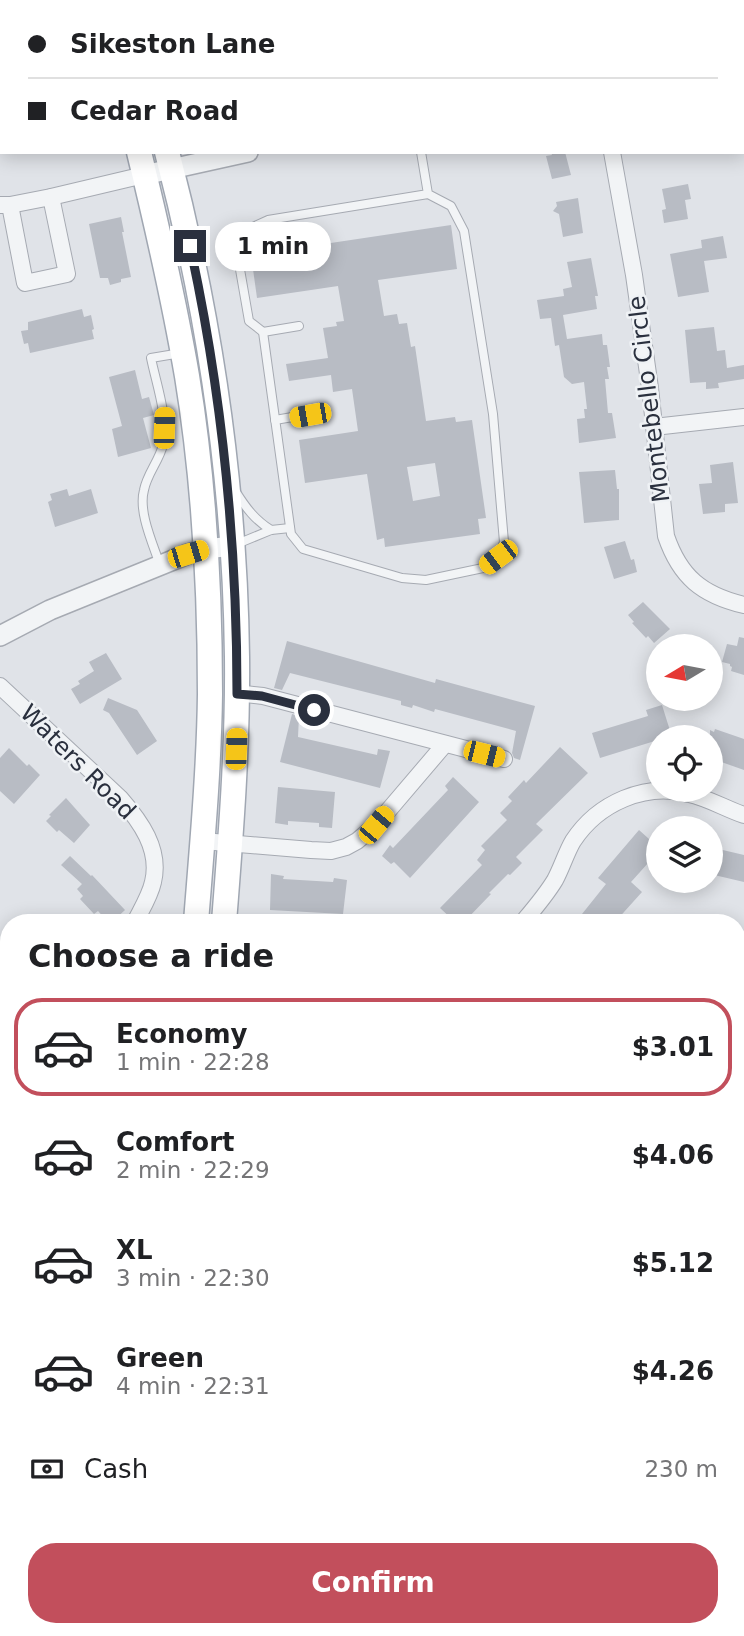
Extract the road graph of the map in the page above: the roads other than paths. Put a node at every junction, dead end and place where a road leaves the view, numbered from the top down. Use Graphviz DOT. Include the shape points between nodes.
graph roads {
  1 [pos="230,154"];
  2 [pos="421,154"];
  3 [pos="612,154"];
  4 [pos="169,161"];
  5 [pos="141,164"];
  6 [pos="428,194"];
  7 [pos="51,197"];
  8 [pos="5,205"];
  9 [pos="299,326"];
  10 [pos="263,332"];
  11 [pos="182,352"];
  12 [pos="310,415"];
  13 [pos="744,417"];
  14 [pos="275,421"];
  15 [pos="654,427"];
  16 [pos="227,477"];
  17 [pos="290,528"];
  18 [pos="271,530"];
  19 [pos="233,546"];
  20 [pos="205,549"];
  21 [pos="160,565"];
  22 [pos="744,605"];
  23 [pos="0,636"];
  24 [pos="0,686"];
  25 [pos="237,694"];
  26 [pos="445,744"];
  27 [pos="504,759"];
  28 [pos="744,816"];
  29 [pos="202,841"];
  30 [pos="230,843"];
  31 [pos="139,914"];
  32 [pos="197,914"];
  33 [pos="226,914"];
  34 [pos="529,914"];
  1 -- 4 [label="street"];
  2 -- 6 [label="lane"];
  3 -- 15 [label="street, Montebello Circle"];
  4 -- 5 [label="street"];
  4 -- 16 [label="main road" via="210,349"];
  5 -- 7 [label="street"];
  5 -- 11 [label="main road"];
  6 -- 10 [label="lane" via="268,220 253,227 240,244 238,258 249,321"];
  6 -- 17 [label="lane" via="451,206 464,231 492,414 504,541 498,557 483,568 426,580 402,579 303,549"];
  7 -- 8 [label="street"];
  7 -- 8 [label="street" via="66,274 25,283"];
  9 -- 10 [label="lane"];
  10 -- 14 [label="lane"];
  11 -- 20 [label="main road"];
  11 -- 21 [label="lane" via="151,358 164,412 163,444 144,488 142,505"];
  12 -- 14 [label="lane"];
  13 -- 15 [label="street"];
  14 -- 17 [label="lane"];
  15 -- 22 [label="street, Montebello Circle" via="671,553 695,584"];
  16 -- 18 [label="lane" via="247,509"];
  16 -- 19 [label="main road"];
  17 -- 18 [label="lane"];
  18 -- 19 [label="lane"];
  19 -- 20 [label="street"];
  19 -- 25 [label="main road"];
  20 -- 21 [label="street"];
  20 -- 29 [label="main road" via="210,696"];
  21 -- 23 [label="street"];
  24 -- 31 [label="street, Waters Road" via="120,798 146,832 152,847 154,881"];
  25 -- 26 [label="street" via="262,696"];
  25 -- 30 [label="main road"];
  26 -- 27 [label="street"];
  26 -- 30 [label="street" via="376,825 346,847 331,851"];
  28 -- 34 [label="street" via="675,791 643,792 617,802 595,816 578,835"];
  29 -- 30 [label="street"];
  29 -- 32 [label="main road"];
  30 -- 33 [label="main road"];
}
